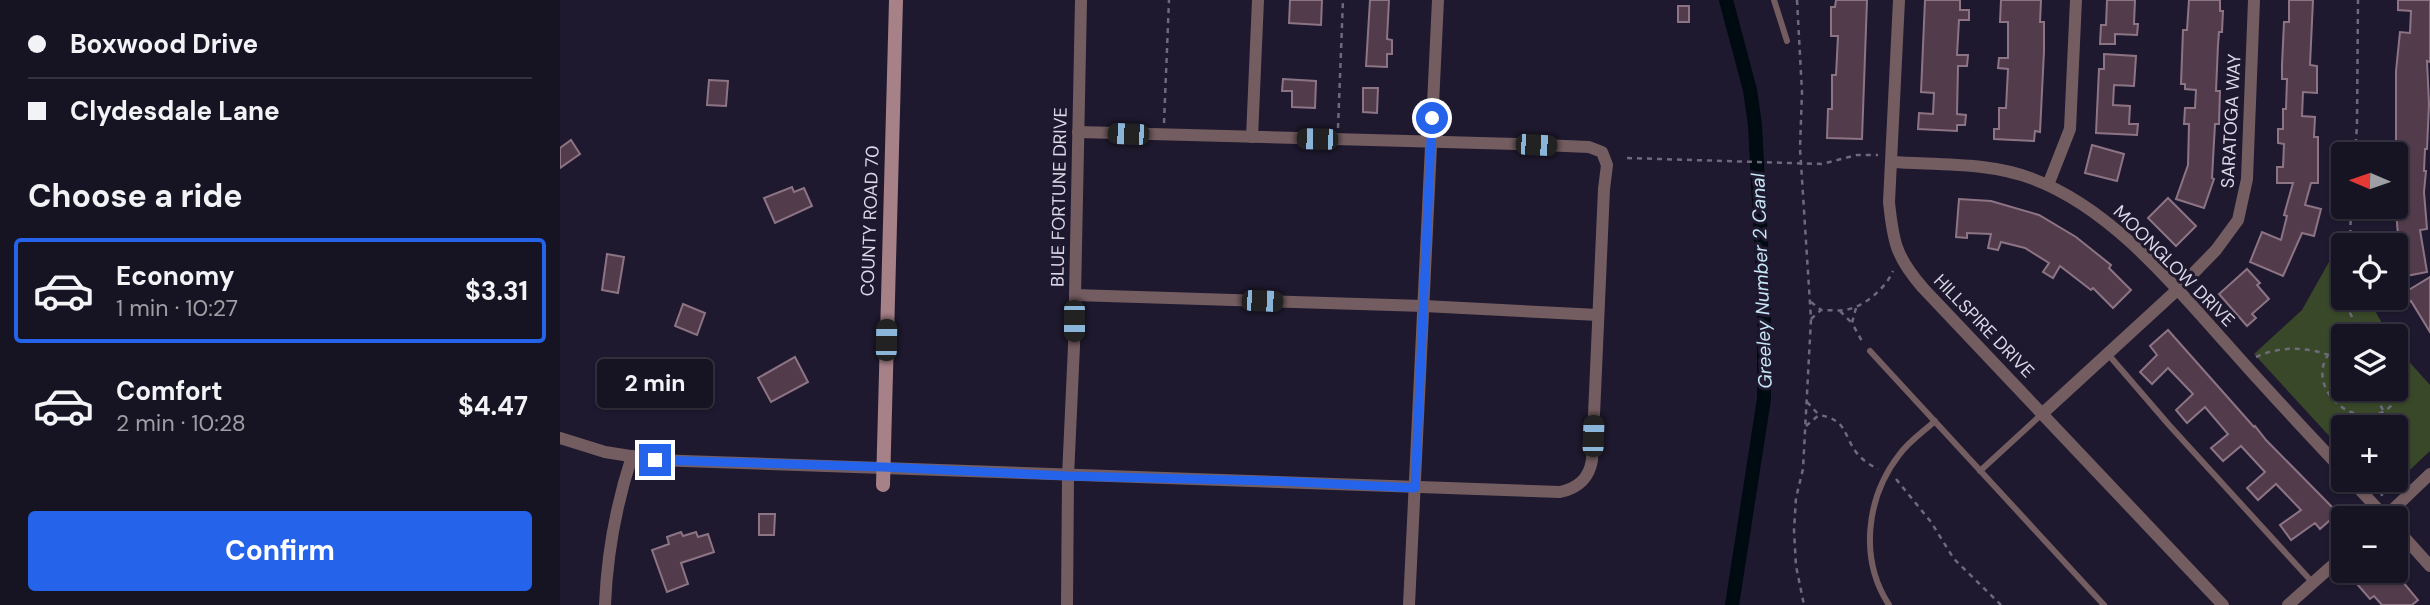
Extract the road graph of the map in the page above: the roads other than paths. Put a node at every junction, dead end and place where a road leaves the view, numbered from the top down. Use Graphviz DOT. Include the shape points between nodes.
graph roads {
  1 [pos="896,0"];
  2 [pos="1081,0"];
  3 [pos="1258,0"];
  4 [pos="1438,0"];
  5 [pos="1774,0"];
  6 [pos="1899,0"];
  7 [pos="2076,0"];
  8 [pos="2254,0"];
  9 [pos="1787,41"];
  10 [pos="1078,132"];
  11 [pos="1252,137"];
  12 [pos="1431,142"];
  13 [pos="1892,162"];
  14 [pos="2048,185"];
  15 [pos="2177,290"];
  16 [pos="1074,295"];
  17 [pos="1424,306"];
  18 [pos="1598,315"];
  19 [pos="1870,351"];
  20 [pos="2107,354"];
  21 [pos="2043,413"];
  22 [pos="1935,421"];
  23 [pos="560,438"];
  24 [pos="632,456"];
  25 [pos="2331,458"];
  26 [pos="883,467"];
  27 [pos="1980,471"];
  28 [pos="2430,474"];
  29 [pos="1068,476"];
  30 [pos="883,485"];
  31 [pos="1415,488"];
  32 [pos="2362,492"];
  33 [pos="2374,506"];
  34 [pos="2397,506"];
  35 [pos="2408,541"];
  36 [pos="2430,566"];
  37 [pos="2331,567"];
  38 [pos="2313,583"];
  39 [pos="605,605"];
  40 [pos="1067,605"];
  41 [pos="1409,605"];
  42 [pos="1889,605"];
  43 [pos="2104,605"];
  44 [pos="2223,605"];
  45 [pos="2288,605"];
  1 -- 26 [label="street, COUNTY ROAD 70"];
  2 -- 10 [label="street, BLUE FORTUNE DRIVE"];
  3 -- 11 [label="street"];
  4 -- 12 [label="street"];
  5 -- 9 [label="lane"];
  6 -- 13 [label="street, HILLSPIRE DRIVE"];
  7 -- 14 [label="street" via="2070,130"];
  8 -- 15 [label="street, SARATOGA WAY" via="2244,200 2232,229"];
  10 -- 11 [label="street"];
  10 -- 16 [label="street, BLUE FORTUNE DRIVE"];
  11 -- 12 [label="street"];
  12 -- 17 [label="street"];
  12 -- 18 [label="street" via="1589,147 1602,152 1607,165"];
  13 -- 14 [label="street, MOONGLOW DRIVE" via="1982,167"];
  13 -- 21 [label="street, HILLSPIRE DRIVE" via="1892,228 1897,253 1907,270"];
  14 -- 15 [label="street, MOONGLOW DRIVE" via="2102,217"];
  15 -- 20 [label="street, SARATOGA WAY"];
  15 -- 25 [label="street, MOONGLOW DRIVE"];
  16 -- 17 [label="street"];
  16 -- 29 [label="street, BLUE FORTUNE DRIVE"];
  17 -- 18 [label="street"];
  17 -- 31 [label="street"];
  18 -- 31 [label="street" via="1592,460 1584,480 1574,489 1560,492"];
  19 -- 22 [label="lane"];
  20 -- 21 [label="street, SARATOGA WAY"];
  20 -- 38 [label="lane"];
  21 -- 27 [label="lane"];
  21 -- 44 [label="street, HILLSPIRE DRIVE"];
  22 -- 27 [label="lane"];
  22 -- 42 [label="lane" via="1899,454 1875,503 1870,558"];
  23 -- 24 [label="street"];
  24 -- 26 [label="street" via="723,464"];
  24 -- 39 [label="street" via="613,526"];
  26 -- 29 [label="street"];
  26 -- 30 [label="street, COUNTY ROAD 70"];
  27 -- 43 [label="lane"];
  28 -- 34 [label="street"];
  29 -- 31 [label="street"];
  29 -- 40 [label="street, BLUE FORTUNE DRIVE"];
  31 -- 41 [label="street"];
  32 -- 33 [label="street"];
  35 -- 36 [label="street"];
  37 -- 38 [label="street"];
  38 -- 45 [label="street"];
}
